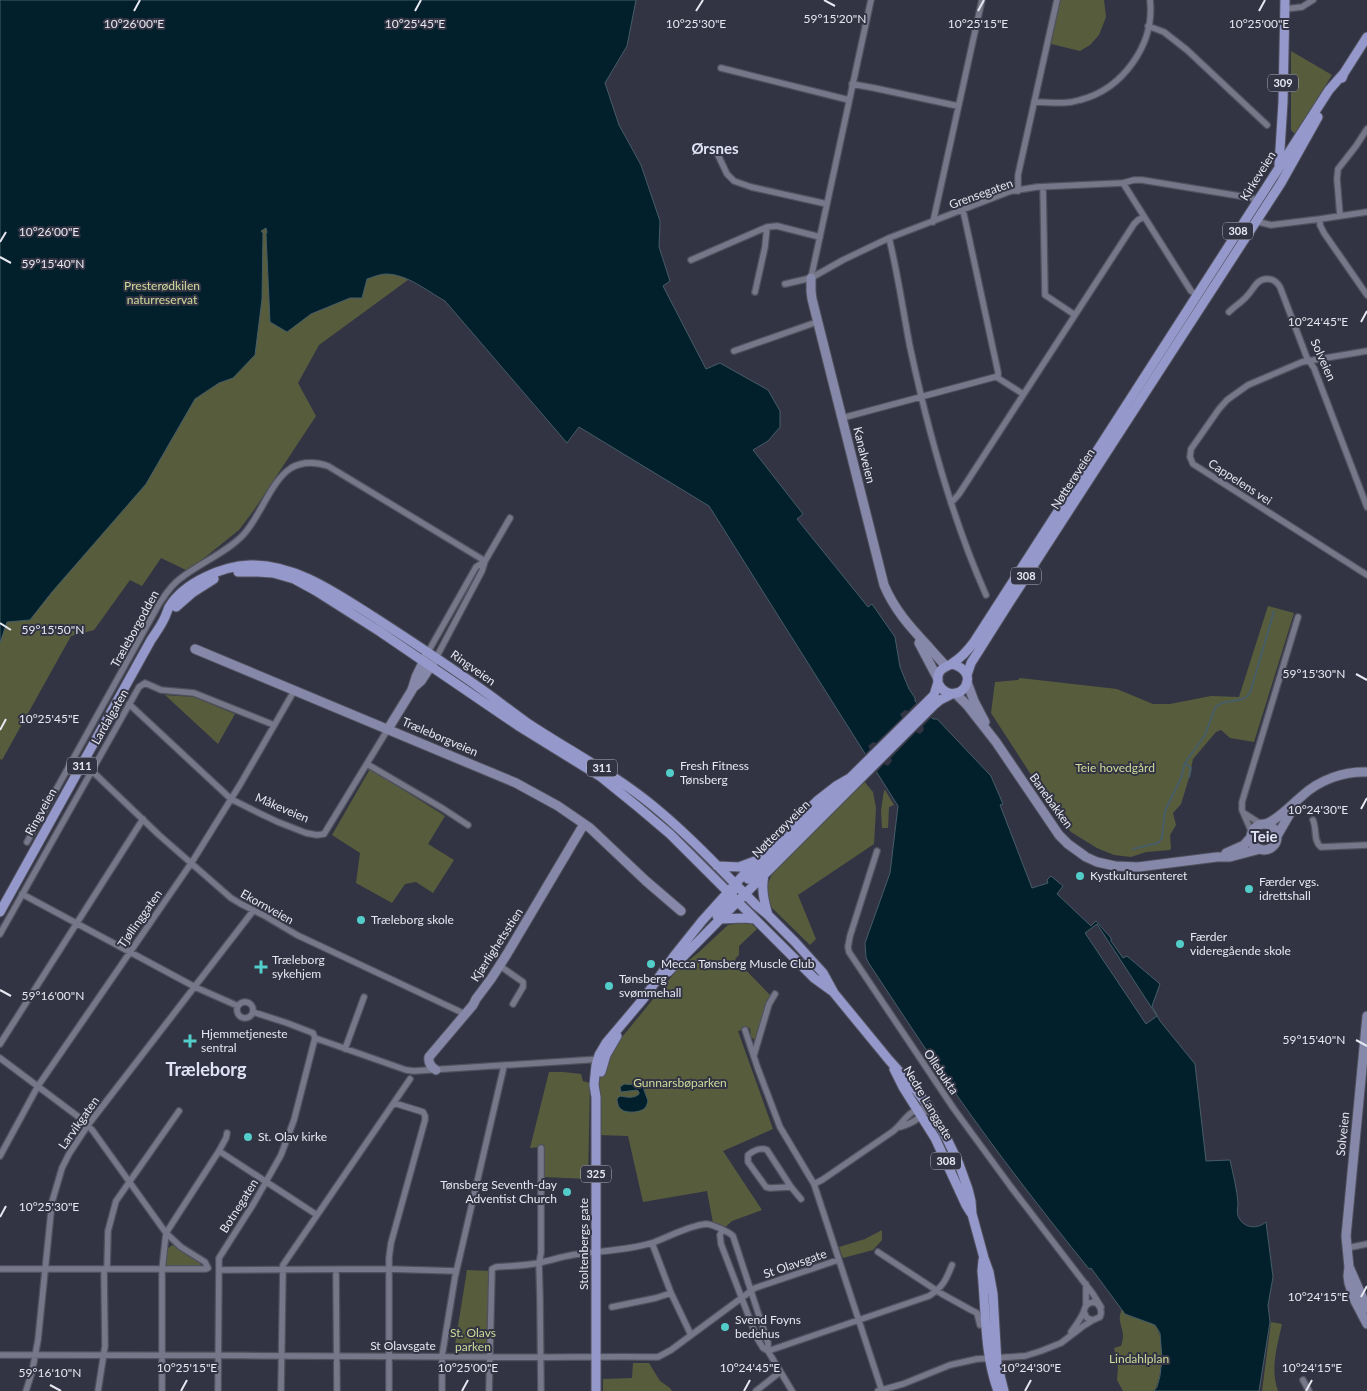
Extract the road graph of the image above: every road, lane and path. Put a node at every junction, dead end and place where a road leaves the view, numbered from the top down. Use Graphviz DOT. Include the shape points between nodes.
graph roads {
  1 [pos="871,0"];
  2 [pos="982,0"];
  3 [pos="1057,0"];
  4 [pos="1150,0"];
  5 [pos="1313,0"];
  6 [pos="1285,4"];
  7 [pos="1148,26"];
  8 [pos="1367,37"];
  9 [pos="721,68"];
  10 [pos="1344,73"];
  11 [pos="852,84"];
  12 [pos="849,100"];
  13 [pos="1034,102"];
  14 [pos="958,106"];
  15 [pos="1267,125"];
  16 [pos="1367,129"];
  17 [pos="718,155"];
  18 [pos="1279,167"];
  19 [pos="1281,182"];
  20 [pos="1123,183"];
  21 [pos="1043,187"];
  22 [pos="1018,190"];
  23 [pos="1252,198"];
  24 [pos="827,204"];
  25 [pos="964,210"];
  26 [pos="1367,212"];
  27 [pos="1340,216"];
  28 [pos="1144,217"];
  29 [pos="1320,219"];
  30 [pos="1255,221"];
  31 [pos="933,222"];
  32 [pos="767,227"];
  33 [pos="820,237"];
  34 [pos="889,238"];
  35 [pos="691,260"];
  36 [pos="811,278"];
  37 [pos="785,284"];
  38 [pos="756,292"];
  39 [pos="1367,295"];
  40 [pos="1201,297"];
  41 [pos="1229,312"];
  42 [pos="1074,315"];
  43 [pos="817,322"];
  44 [pos="734,351"];
  45 [pos="1367,351"];
  46 [pos="1310,362"];
  47 [pos="998,378"];
  48 [pos="1023,394"];
  49 [pos="922,397"];
  50 [pos="842,418"];
  51 [pos="951,503"];
  52 [pos="1367,507"];
  53 [pos="510,518"];
  54 [pos="485,561"];
  55 [pos="1367,576"];
  56 [pos="986,595"];
  57 [pos="1298,617"];
  58 [pos="164,620"];
  59 [pos="913,631"];
  60 [pos="195,649"];
  61 [pos="432,655"];
  62 [pos="427,664"];
  63 [pos="949,665"];
  64 [pos="967,678"];
  65 [pos="938,681"];
  66 [pos="294,690"];
  67 [pos="954,694"];
  68 [pos="932,703"];
  69 [pos="129,704"];
  70 [pos="274,725"];
  71 [pos="388,729"];
  72 [pos="996,742"];
  73 [pos="367,764"];
  74 [pos="91,770"];
  75 [pos="862,772"];
  76 [pos="1367,772"];
  77 [pos="850,778"];
  78 [pos="232,799"];
  79 [pos="1295,803"];
  80 [pos="1244,813"];
  81 [pos="143,819"];
  82 [pos="1313,820"];
  83 [pos="584,824"];
  84 [pos="1264,824"];
  85 [pos="468,825"];
  86 [pos="1252,835"];
  87 [pos="1277,836"];
  88 [pos="27,842"];
  89 [pos="1367,845"];
  90 [pos="1260,849"];
  91 [pos="877,851"];
  92 [pos="1217,857"];
  93 [pos="756,861"];
  94 [pos="192,862"];
  95 [pos="717,866"];
  96 [pos="764,875"];
  97 [pos="740,889"];
  98 [pos="22,894"];
  99 [pos="732,896"];
  100 [pos="253,911"];
  101 [pos="681,911"];
  102 [pos="0,912"];
  103 [pos="768,915"];
  104 [pos="721,919"];
  105 [pos="755,919"];
  106 [pos="76,923"];
  107 [pos="710,928"];
  108 [pos="0,934"];
  109 [pos="129,952"];
  110 [pos="500,966"];
  111 [pos="195,987"];
  112 [pos="647,993"];
  113 [pos="834,993"];
  114 [pos="775,994"];
  115 [pos="364,997"];
  116 [pos="513,1004"];
  117 [pos="238,1006"];
  118 [pos="253,1012"];
  119 [pos="465,1014"];
  120 [pos="1367,1016"];
  121 [pos="745,1030"];
  122 [pos="315,1038"];
  123 [pos="0,1044"];
  124 [pos="345,1048"];
  125 [pos="754,1055"];
  126 [pos="602,1057"];
  127 [pos="0,1058"];
  128 [pos="889,1060"];
  129 [pos="504,1066"];
  130 [pos="436,1070"];
  131 [pos="410,1079"];
  132 [pos="38,1086"];
  133 [pos="1363,1090"];
  134 [pos="394,1103"];
  135 [pos="929,1107"];
  136 [pos="179,1111"];
  137 [pos="919,1113"];
  138 [pos="88,1126"];
  139 [pos="227,1133"];
  140 [pos="541,1148"];
  141 [pos="219,1151"];
  142 [pos="0,1156"];
  143 [pos="129,1182"];
  144 [pos="266,1182"];
  145 [pos="814,1184"];
  146 [pos="791,1187"];
  147 [pos="801,1199"];
  148 [pos="972,1214"];
  149 [pos="317,1215"];
  150 [pos="722,1231"];
  151 [pos="166,1233"];
  152 [pos="652,1243"];
  153 [pos="1367,1244"];
  154 [pos="596,1252"];
  155 [pos="878,1252"];
  156 [pos="1347,1252"];
  157 [pos="838,1260"];
  158 [pos="539,1263"];
  159 [pos="952,1265"];
  160 [pos="1349,1268"];
  161 [pos="0,1269"];
  162 [pos="44,1269"];
  163 [pos="106,1269"];
  164 [pos="388,1269"];
  165 [pos="162,1270"];
  166 [pos="219,1270"];
  167 [pos="282,1270"];
  168 [pos="336,1270"];
  169 [pos="456,1271"];
  170 [pos="1086,1284"];
  171 [pos="938,1290"];
  172 [pos="751,1291"];
  173 [pos="671,1294"];
  174 [pos="741,1299"];
  175 [pos="612,1307"];
  176 [pos="1101,1307"];
  177 [pos="1367,1308"];
  178 [pos="1085,1309"];
  179 [pos="1093,1320"];
  180 [pos="859,1321"];
  181 [pos="1367,1324"];
  182 [pos="980,1325"];
  183 [pos="691,1335"];
  184 [pos="1061,1342"];
  185 [pos="768,1351"];
  186 [pos="0,1355"];
  187 [pos="104,1355"];
  188 [pos="36,1356"];
  189 [pos="162,1356"];
  190 [pos="219,1356"];
  191 [pos="282,1356"];
  192 [pos="337,1356"];
  193 [pos="389,1356"];
  194 [pos="442,1356"];
  195 [pos="596,1356"];
  196 [pos="489,1357"];
  197 [pos="541,1357"];
  198 [pos="993,1358"];
  199 [pos="780,1372"];
  200 [pos="1303,1380"];
  201 [pos="26,1391"];
  202 [pos="98,1391"];
  203 [pos="162,1391"];
  204 [pos="218,1391"];
  205 [pos="281,1391"];
  206 [pos="338,1391"];
  207 [pos="389,1391"];
  208 [pos="442,1391"];
  209 [pos="490,1391"];
  210 [pos="541,1391"];
  211 [pos="596,1391"];
  212 [pos="756,1391"];
  213 [pos="792,1391"];
  214 [pos="881,1391"];
  215 [pos="998,1391"];
  216 [pos="1004,1391"];
  217 [pos="1309,1391"];
  1 -- 11 [label="street"];
  2 -- 14 [label="street"];
  3 -- 13 [label="street"];
  4 -- 7 [label="street"];
  5 -- 6 [label="street" via="1302,7"];
  6 -- 18 [label="main road, 309"];
  7 -- 13 [label="street" via="1142,47 1131,66 1104,90 1077,101"];
  7 -- 15 [label="street" via="1164,32 1187,50"];
  8 -- 10 [label="main road, Kirkeveien / 308"];
  9 -- 12 [label="street"];
  10 -- 18 [label="main road, Kirkeveien / 308" via="1329,90"];
  10 -- 19 [label="main road, Kirkeveien / 308"];
  11 -- 12 [label="street"];
  11 -- 14 [label="street"];
  12 -- 24 [label="street"];
  13 -- 22 [label="street" via="1018,175"];
  14 -- 31 [label="street"];
  16 -- 27 [label="street" via="1338,169"];
  17 -- 24 [label="street" via="734,182"];
  18 -- 19 [label="main road, 309"];
  18 -- 40 [label="main road, Kirkeveien / 308"];
  19 -- 30 [label="main road, Kirkeveien / 308"];
  20 -- 21 [label="street, Grensegaten"];
  20 -- 23 [label="street, Grensegaten" via="1142,180"];
  20 -- 28 [label="street"];
  21 -- 22 [label="street, Grensegaten"];
  21 -- 42 [label="street" via="1044,295"];
  22 -- 25 [label="street, Grensegaten"];
  24 -- 33 [label="street"];
  25 -- 31 [label="street, Grensegaten"];
  25 -- 47 [label="street"];
  26 -- 27 [label="street"];
  27 -- 29 [label="street"];
  28 -- 40 [label="street" via="1191,291"];
  28 -- 42 [label="street" via="1134,224"];
  29 -- 30 [label="street" via="1271,225"];
  29 -- 39 [label="street" via="1324,233"];
  30 -- 40 [label="main road, Kirkeveien / 308"];
  31 -- 34 [label="street, Grensegaten"];
  32 -- 33 [label="street" via="777,226"];
  32 -- 35 [label="street"];
  32 -- 38 [label="street"];
  33 -- 36 [label="street"];
  34 -- 36 [label="street, Grensegaten"];
  34 -- 49 [label="street"];
  36 -- 37 [label="street, Grensegaten"];
  36 -- 43 [label="street, Kanalveien" via="810,291"];
  40 -- 63 [label="main road, Nøtterøveien / 308" via="974,642"];
  40 -- 64 [label="main road, Nøtterøveien / 308" via="996,622 971,663"];
  41 -- 46 [label="street, Solveien" via="1259,281 1264,278 1275,280"];
  42 -- 48 [label="street"];
  43 -- 44 [label="street"];
  43 -- 50 [label="street, Kanalveien"];
  45 -- 46 [label="street, Cappelens vei"];
  46 -- 52 [label="street, Solveien"];
  46 -- 55 [label="street, Cappelens vei" via="1302,362 1254,381 1237,391 1219,409 1190,457 1193,464"];
  47 -- 48 [label="street"];
  47 -- 49 [label="street"];
  48 -- 51 [label="street"];
  49 -- 50 [label="street"];
  49 -- 51 [label="street"];
  50 -- 59 [label="street, Kanalveien" via="884,585 895,608"];
  51 -- 56 [label="street"];
  53 -- 54 [label="street, Måkeveien"];
  54 -- 61 [label="street, Måkeveien"];
  54 -- 61 [label="street" via="476,568"];
  54 -- 88 [label="street, Træleborgodden" via="328,466 303,463 291,469 279,480 243,535 169,589"];
  57 -- 80 [label="street" via="1244,794"];
  58 -- 61 [label="main road, Ringveien / 311" via="174,601 201,579 234,567 268,566 315,582"];
  58 -- 62 [label="main road, Ringveien / 311" via="192,592 212,580 242,572 274,573 316,591"];
  58 -- 102 [label="main road, Ringveien / 311"];
  59 -- 63 [label="street, Kanalveien"];
  59 -- 65 [label="street, Kanalveien"];
  60 -- 66 [label="street, Træleborgveien"];
  61 -- 62 [label="street, Måkeveien"];
  61 -- 95 [label="main road, Ringveien / 311" via="537,729 632,789 677,826"];
  62 -- 71 [label="street, Måkeveien" via="421,681"];
  62 -- 99 [label="main road, Ringveien / 311" via="611,785 670,834"];
  63 -- 64 [label="main road" via="960,666"];
  63 -- 65 [label="main road, 308" via="940,672"];
  64 -- 67 [label="main road, 308" via="963,689"];
  64 -- 72 [label="street, Banebakken" via="974,701"];
  65 -- 67 [label="main road" via="943,690"];
  65 -- 68 [label="main road, 308"];
  66 -- 70 [label="street, Tjøllinggaten"];
  66 -- 71 [label="street, Træleborgveien"];
  67 -- 68 [label="main road, 308"];
  67 -- 72 [label="street, Banebakken" via="967,705"];
  68 -- 75 [label="main road, 308"];
  69 -- 70 [label="street, Lardalgaten" via="139,687 145,684 161,690 194,693"];
  69 -- 74 [label="street, Lardalgaten"];
  69 -- 78 [label="street, Måkeveien"];
  70 -- 78 [label="street, Tjøllinggaten"];
  71 -- 73 [label="street, Måkeveien"];
  71 -- 83 [label="street, Træleborgveien" via="516,783"];
  72 -- 92 [label="street, Banebakken" via="1059,834 1086,857 1108,865 1129,867"];
  73 -- 78 [label="street, Måkeveien" via="324,834 306,833"];
  73 -- 85 [label="street"];
  74 -- 81 [label="street, Ekornveien"];
  74 -- 98 [label="street, Lardalgaten"];
  75 -- 77 [label="main road, Nøtterøyveien / 308"];
  75 -- 96 [label="main road, Nøtterøyveien / 308"];
  76 -- 79 [label="street, Banebakken" via="1328,779 1308,790"];
  77 -- 93 [label="main road, Nøtterøyveien / 308" via="818,800"];
  77 -- 97 [label="main road, Nøtterøyveien / 308"];
  78 -- 94 [label="street, Tjøllinggaten"];
  79 -- 84 [label="street, Banebakken" via="1278,819"];
  79 -- 87 [label="street, Banebakken"];
  80 -- 84 [label="street"];
  80 -- 86 [label="street"];
  81 -- 94 [label="street, Ekornveien"];
  81 -- 106 [label="street"];
  82 -- 89 [label="street" via="1316,841 1321,847"];
  83 -- 101 [label="street, Træleborgveien"];
  83 -- 110 [label="street, Kjærlighetsstien"];
  84 -- 86 [label="street, Banebakken" via="1256,827"];
  84 -- 87 [label="street" via="1274,828"];
  86 -- 90 [label="street" via="1254,845"];
  86 -- 92 [label="street, Banebakken" via="1244,845"];
  87 -- 90 [label="street, Banebakken" via="1271,847"];
  90 -- 92 [label="street, Banebakken"];
  91 -- 170 [label="street, Ollebukta" via="850,936 849,952 954,1109"];
  93 -- 95 [label="main road, 308" via="739,868"];
  93 -- 97 [label="main road, Nøtterøyveien / 308"];
  94 -- 100 [label="street, Ekornveien" via="231,898"];
  94 -- 109 [label="street, Tjøllinggaten"];
  95 -- 97 [label="main road, Ringveien / 311"];
  96 -- 97 [label="main road, Nøtterøyveien / 308"];
  96 -- 103 [label="main road" via="763,893"];
  97 -- 99 [label="main road, Nøtterøyveien / 325"];
  97 -- 99 [label="main road, Stoltenbergs gate / 325"];
  97 -- 103 [label="main road, Nedre Langgate / 308"];
  98 -- 106 [label="street"];
  98 -- 108 [label="street, Lardalgaten"];
  99 -- 104 [label="main road, Stoltenbergs gate / 325"];
  99 -- 105 [label="main road, Nedre Langgate / 308"];
  99 -- 107 [label="main road, Stoltenbergs gate / 325"];
  99 -- 112 [label="main road, Stoltenbergs gate / 325" via="714,907"];
  100 -- 111 [label="street, Larvikgaten"];
  100 -- 119 [label="street, Ekornveien"];
  103 -- 113 [label="main road, Nedre Langgate / 308" via="814,962"];
  104 -- 105 [label="main road"];
  104 -- 107 [label="main road, Stoltenbergs gate / 325"];
  105 -- 113 [label="main road, Nedre Langgate / 308" via="814,978"];
  106 -- 109 [label="street"];
  106 -- 123 [label="street"];
  107 -- 112 [label="main road, Stoltenbergs gate / 325"];
  109 -- 111 [label="street"];
  109 -- 132 [label="street, Tjøllinggaten"];
  110 -- 116 [label="street" via="524,984"];
  110 -- 119 [label="street, Kjærlighetsstien"];
  111 -- 117 [label="street"];
  111 -- 138 [label="street, Larvikgaten"];
  112 -- 126 [label="main road, Stoltenbergs gate / 325" via="606,1043"];
  113 -- 128 [label="main road, Nedre Langgate / 308"];
  114 -- 125 [label="street"];
  115 -- 124 [label="street"];
  117 -- 118 [label="street" via="248,1003"];
  117 -- 118 [label="street" via="240,1017 248,1018"];
  118 -- 122 [label="street" via="313,1033"];
  119 -- 130 [label="street, Kjærlighetsstien" via="429,1057 431,1067"];
  120 -- 133 [label="street, Solveien"];
  121 -- 125 [label="street"];
  122 -- 124 [label="street"];
  122 -- 144 [label="street, Botnegaten" via="294,1120 281,1155"];
  124 -- 130 [label="street" via="406,1070"];
  125 -- 145 [label="street" via="780,1127"];
  126 -- 129 [label="street"];
  126 -- 154 [label="main road, Stoltenbergs gate / 325" via="594,1085"];
  127 -- 132 [label="street"];
  128 -- 135 [label="main road, Nedre Langgate / 308"];
  128 -- 137 [label="main road, Nedre Langgate / 308"];
  129 -- 130 [label="street"];
  129 -- 169 [label="street"];
  131 -- 134 [label="street"];
  132 -- 138 [label="street"];
  132 -- 142 [label="street, Tjøllinggaten"];
  133 -- 156 [label="street, Solveien" via="1348,1206"];
  134 -- 149 [label="street"];
  134 -- 164 [label="street" via="423,1112 425,1120"];
  135 -- 137 [label="street"];
  135 -- 148 [label="main road, Nedre Langgate / 308" via="962,1172 972,1201"];
  136 -- 143 [label="street"];
  137 -- 145 [label="street" via="910,1114 900,1127"];
  137 -- 148 [label="main road, Nedre Langgate / 308" via="939,1145"];
  138 -- 143 [label="street"];
  138 -- 162 [label="street, Larvikgaten" via="59,1174 52,1202"];
  139 -- 141 [label="street"];
  140 -- 158 [label="street"];
  141 -- 144 [label="street"];
  141 -- 151 [label="street"];
  143 -- 151 [label="street"];
  143 -- 163 [label="street" via="112,1213"];
  144 -- 149 [label="street"];
  144 -- 166 [label="street, Botnegaten" via="220,1256"];
  145 -- 157 [label="street"];
  146 -- 146 [label="street" via="766,1187 748,1162 748,1155 767,1150"];
  146 -- 147 [label="street"];
  148 -- 198 [label="main road, Nedre Langgate / 308" via="993,1294"];
  149 -- 167 [label="street"];
  150 -- 152 [label="street" via="712,1224 704,1224"];
  150 -- 172 [label="street" via="733,1236"];
  150 -- 174 [label="street" via="721,1244"];
  151 -- 165 [label="street"];
  151 -- 165 [label="street" via="205,1262 208,1268"];
  152 -- 154 [label="street"];
  152 -- 173 [label="street"];
  153 -- 156 [label="street"];
  154 -- 158 [label="street"];
  154 -- 195 [label="main road, Stoltenbergs gate / 325"];
  155 -- 171 [label="street"];
  156 -- 160 [label="street, Solveien"];
  157 -- 172 [label="street, St Olavsgate"];
  157 -- 180 [label="street"];
  158 -- 196 [label="street" via="492,1269"];
  158 -- 197 [label="street"];
  159 -- 171 [label="street"];
  160 -- 177 [label="street"];
  160 -- 181 [label="street" via="1350,1290"];
  161 -- 162 [label="street"];
  162 -- 163 [label="street"];
  162 -- 188 [label="street, Larvikgaten"];
  163 -- 165 [label="street"];
  163 -- 187 [label="street"];
  164 -- 168 [label="street"];
  164 -- 169 [label="street"];
  164 -- 193 [label="street"];
  165 -- 189 [label="street"];
  166 -- 167 [label="street"];
  166 -- 190 [label="street, Botnegaten"];
  167 -- 168 [label="street"];
  167 -- 191 [label="street"];
  168 -- 192 [label="street"];
  169 -- 194 [label="street"];
  170 -- 176 [label="street, Ollebukta"];
  170 -- 178 [label="street"];
  171 -- 180 [label="street" via="915,1302"];
  171 -- 182 [label="street" via="977,1313"];
  172 -- 174 [label="street, St Olavsgate"];
  172 -- 185 [label="street"];
  173 -- 175 [label="street"];
  173 -- 183 [label="street"];
  174 -- 183 [label="street, St Olavsgate"];
  174 -- 185 [label="street" via="757,1338"];
  176 -- 178 [label="street" via="1093,1302"];
  176 -- 179 [label="street" via="1101,1316"];
  178 -- 179 [label="street" via="1087,1318"];
  178 -- 184 [label="street" via="1078,1323"];
  179 -- 184 [label="street"];
  180 -- 185 [label="street"];
  180 -- 214 [label="street"];
  183 -- 195 [label="street, St Olavsgate" via="660,1356"];
  184 -- 198 [label="street" via="1024,1356"];
  185 -- 199 [label="street"];
  186 -- 188 [label="street, St Olavsgate"];
  187 -- 188 [label="street, St Olavsgate"];
  187 -- 189 [label="street, St Olavsgate"];
  187 -- 202 [label="street"];
  188 -- 201 [label="street, Larvikgaten"];
  189 -- 190 [label="street, St Olavsgate"];
  189 -- 203 [label="street"];
  190 -- 191 [label="street, St Olavsgate"];
  190 -- 204 [label="street, Botnegaten"];
  191 -- 192 [label="street, St Olavsgate"];
  191 -- 205 [label="street"];
  192 -- 193 [label="street, St Olavsgate"];
  192 -- 206 [label="street"];
  193 -- 194 [label="street, St Olavsgate"];
  193 -- 207 [label="street"];
  194 -- 196 [label="street, St Olavsgate"];
  194 -- 208 [label="street"];
  195 -- 197 [label="street, St Olavsgate"];
  195 -- 211 [label="main road, Stoltenbergs gate / 325"];
  196 -- 197 [label="street, St Olavsgate"];
  196 -- 209 [label="street"];
  197 -- 210 [label="street"];
  198 -- 214 [label="street" via="950,1364"];
  198 -- 215 [label="main road, Nedre Langgate / 308" via="993,1375"];
  198 -- 216 [label="main road, Nedre Langgate / 308"];
  199 -- 212 [label="street"];
  199 -- 213 [label="street"];
  200 -- 217 [label="street"];
}
